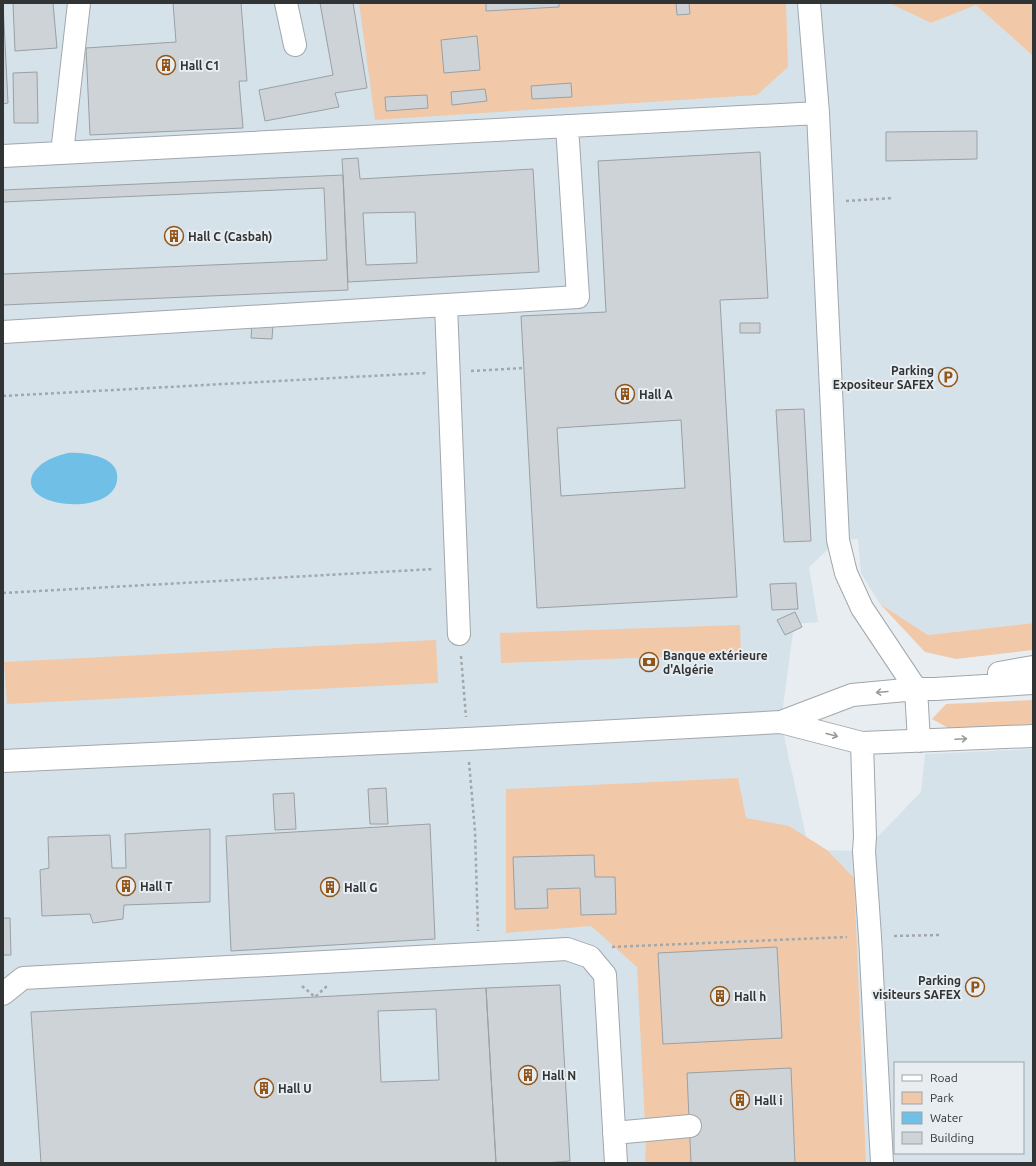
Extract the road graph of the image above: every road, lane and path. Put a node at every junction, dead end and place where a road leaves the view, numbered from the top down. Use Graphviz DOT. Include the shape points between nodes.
graph roads {
  1 [pos="79,3"];
  2 [pos="286,3"];
  3 [pos="809,3"];
  4 [pos="295,45"];
  5 [pos="818,113"];
  6 [pos="567,126"];
  7 [pos="62,153"];
  8 [pos="3,156"];
  9 [pos="893,198"];
  10 [pos="822,202"];
  11 [pos="446,305"];
  12 [pos="3,332"];
  13 [pos="524,368"];
  14 [pos="448,372"];
  15 [pos="3,396"];
  16 [pos="457,568"];
  17 [pos="3,593"];
  18 [pos="459,634"];
  19 [pos="1033,667"];
  20 [pos="1033,683"];
  21 [pos="916,689"];
  22 [pos="808,720"];
  23 [pos="1033,736"];
  24 [pos="919,741"];
  25 [pos="862,743"];
  26 [pos="3,761"];
  27 [pos="475,831"];
  28 [pos="477,904"];
  29 [pos="941,935"];
  30 [pos="870,937"];
  31 [pos="606,947"];
  32 [pos="3,994"];
  33 [pos="690,1126"];
  34 [pos="614,1133"];
  35 [pos="616,1163"];
  36 [pos="882,1163"];
  1 -- 7 [label="street"];
  2 -- 4 [label="street"];
  3 -- 5 [label="street"];
  5 -- 6 [label="street"];
  5 -- 10 [label="street"];
  6 -- 7 [label="street"];
  6 -- 11 [label="street" via="578,297"];
  7 -- 8 [label="street"];
  9 -- 10 [label="path"];
  10 -- 21 [label="street" via="838,540 846,573 862,608"];
  11 -- 12 [label="street"];
  11 -- 14 [label="street"];
  13 -- 14 [label="path"];
  14 -- 15 [label="path"];
  14 -- 16 [label="street"];
  16 -- 17 [label="path"];
  16 -- 18 [label="street"];
  19 -- 21 [label="street"];
  20 -- 21 [label="street"];
  21 -- 22 [label="street, one-way" via="852,695"];
  21 -- 24 [label="street"];
  22 -- 25 [label="street, one-way"];
  22 -- 26 [label="street"];
  24 -- 23 [label="street, one-way"];
  24 -- 25 [label="street"];
  25 -- 30 [label="street" via="864,851"];
  27 -- 28 [label="path"];
  29 -- 30 [label="path"];
  30 -- 31 [label="path"];
  30 -- 36 [label="street"];
  32 -- 34 [label="street" via="23,978 567,949 590,957 605,975"];
  33 -- 34 [label="street"];
  34 -- 35 [label="street"];
}
